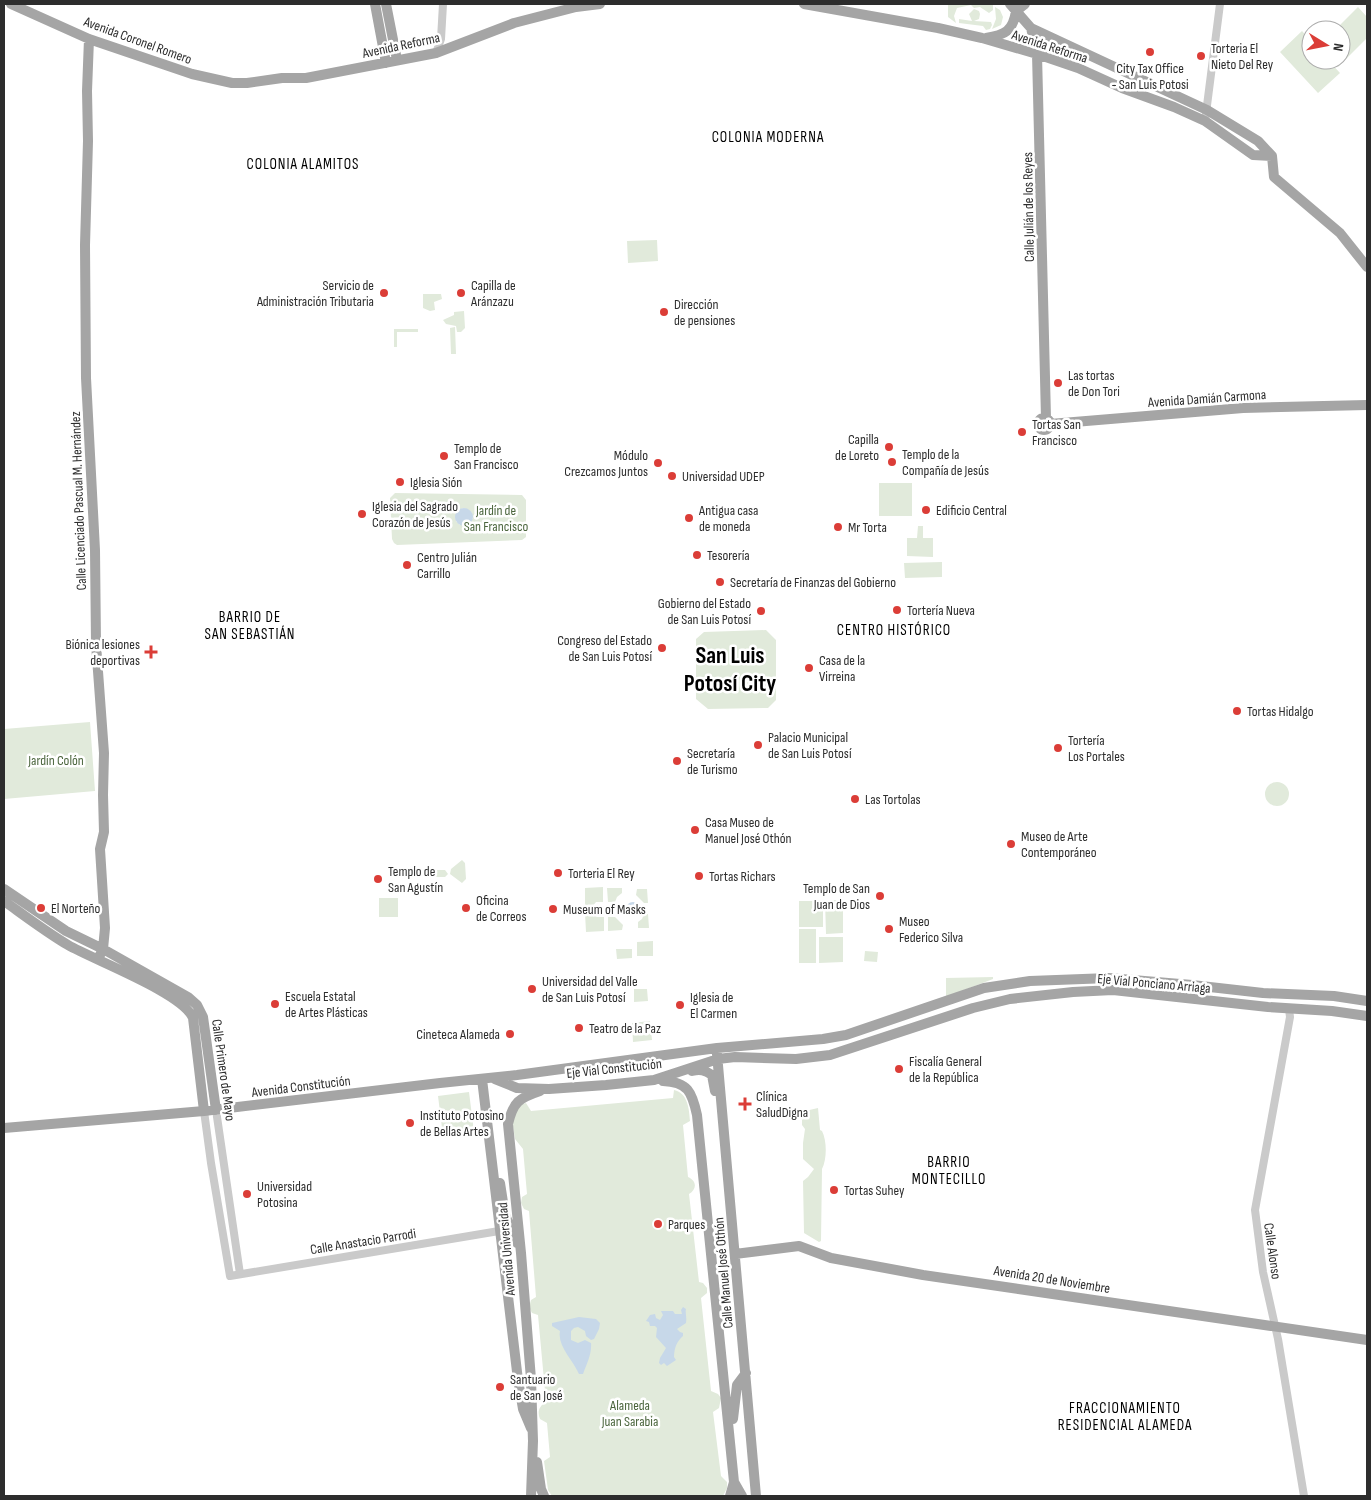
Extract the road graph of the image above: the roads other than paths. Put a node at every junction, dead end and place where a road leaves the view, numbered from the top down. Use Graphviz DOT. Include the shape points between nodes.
graph roads {
  1 [pos="11,4"];
  2 [pos="375,4"];
  3 [pos="386,4"];
  4 [pos="443,4"];
  5 [pos="600,4"];
  6 [pos="804,4"];
  7 [pos="1025,4"];
  8 [pos="1220,4"];
  9 [pos="828,5"];
  10 [pos="1013,7"];
  11 [pos="1031,28"];
  12 [pos="982,38"];
  13 [pos="90,39"];
  14 [pos="436,53"];
  15 [pos="1038,54"];
  16 [pos="397,60"];
  17 [pos="386,63"];
  18 [pos="232,83"];
  19 [pos="1207,110"];
  20 [pos="1205,121"];
  21 [pos="1272,156"];
  22 [pos="1367,267"];
  23 [pos="1367,405"];
  24 [pos="1048,421"];
  25 [pos="4,889"];
  26 [pos="4,901"];
  27 [pos="103,949"];
  28 [pos="98,959"];
  29 [pos="116,962"];
  30 [pos="1367,1001"];
  31 [pos="1290,1013"];
  32 [pos="1367,1016"];
  33 [pos="199,1028"];
  34 [pos="796,1041"];
  35 [pos="717,1048"];
  36 [pos="796,1058"];
  37 [pos="718,1059"];
  38 [pos="677,1074"];
  39 [pos="488,1078"];
  40 [pos="654,1080"];
  41 [pos="549,1089"];
  42 [pos="216,1110"];
  43 [pos="204,1111"];
  44 [pos="4,1128"];
  45 [pos="724,1138"];
  46 [pos="491,1164"];
  47 [pos="499,1231"];
  48 [pos="521,1253"];
  49 [pos="735,1254"];
  50 [pos="240,1274"];
  51 [pos="230,1276"];
  52 [pos="1275,1328"];
  53 [pos="1367,1340"];
  54 [pos="746,1373"];
  55 [pos="532,1430"];
  56 [pos="533,1441"];
  57 [pos="731,1457"];
  58 [pos="734,1482"];
  59 [pos="531,1496"];
  60 [pos="544,1496"];
  61 [pos="730,1496"];
  62 [pos="742,1496"];
  63 [pos="756,1496"];
  64 [pos="1304,1496"];
  1 -- 13 [label="main road, Avenida Coronel Romero"];
  2 -- 17 [label="main road"];
  3 -- 16 [label="main road"];
  4 -- 14 [label="street" via="442,39"];
  5 -- 14 [label="main road, Avenida Reforma" via="576,7 514,24"];
  6 -- 9 [label="main road, Avenida Reforma"];
  7 -- 10 [label="main road"];
  8 -- 19 [label="street"];
  9 -- 12 [label="main road, Avenida Reforma"];
  10 -- 11 [label="main road, Calle Julián de los Reyes"];
  10 -- 12 [label="main road" via="1015,20 1008,31"];
  11 -- 15 [label="main road, Calle Julián de los Reyes"];
  11 -- 19 [label="main road, Avenida Reforma"];
  12 -- 15 [label="main road, Avenida Reforma"];
  13 -- 18 [label="main road, Avenida Coronel Romero" via="192,74"];
  13 -- 27 [label="main road, Calle Licenciado Pascual M. Hernández" via="85,245 86,378 96,644 104,752 104,832 100,849 105,928"];
  14 -- 16 [label="main road, Avenida Reforma"];
  15 -- 20 [label="main road, Avenida Reforma"];
  15 -- 24 [label="main road, Calle Julián de los Reyes"];
  16 -- 17 [label="main road, Avenida Reforma"];
  17 -- 18 [label="main road, Avenida Reforma" via="306,78"];
  19 -- 20 [label="street"];
  19 -- 21 [label="main road, Avenida Reforma" via="1258,141"];
  20 -- 21 [label="main road, Avenida Reforma" via="1253,155"];
  21 -- 22 [label="main road" via="1274,177 1340,233"];
  23 -- 24 [label="main road, Avenida Damián Carmona" via="1243,408"];
  25 -- 27 [label="main road, Calle Primero de Mayo" via="66,931"];
  26 -- 28 [label="main road, Calle Primero de Mayo" via="70,946"];
  27 -- 28 [label="main road, Calle Licenciado Pascual M. Hernández"];
  27 -- 29 [label="main road, Calle Primero de Mayo"];
  28 -- 29 [label="main road, Calle Primero de Mayo"];
  29 -- 33 [label="main road, Calle Primero de Mayo" via="171,992 188,996 203,1017"];
  30 -- 34 [label="main road, Eje Vial Ponciano Arriaga" via="1109,978 1030,981 984,988 846,1035"];
  31 -- 32 [label="main road, Eje Vial Ponciano Arriaga" via="1332,1011"];
  31 -- 36 [label="main road, Eje Vial Ponciano Arriaga" via="1112,990 1074,992 1010,999 973,1008 830,1056"];
  31 -- 52 [label="street, Calle Alonso" via="1255,1210"];
  33 -- 42 [label="main road, Calle Primero de Mayo"];
  33 -- 43 [label="main road, Calle Primero de Mayo"];
  34 -- 35 [label="main road, Eje Vial Constitución"];
  35 -- 37 [label="main road, Calle Manuel José Othón"];
  35 -- 39 [label="main road, Eje Vial Constitución"];
  36 -- 37 [label="main road, Eje Vial Constitución"];
  37 -- 38 [label="main road, Eje Vial Constitución"];
  37 -- 45 [label="main road, Calle Manuel José Othón"];
  38 -- 40 [label="main road, Eje Vial Constitución"];
  38 -- 45 [label="main road" via="699,1069 712,1075 718,1125"];
  39 -- 41 [label="main road, Eje Vial Constitución" via="517,1088"];
  39 -- 42 [label="main road, Avenida Constitución"];
  39 -- 46 [label="main road, Avenida Universidad"];
  40 -- 41 [label="main road, Eje Vial Constitución"];
  40 -- 57 [label="main road, Calle Manuel José Othón" via="686,1086 693,1097 697,1115"];
  41 -- 48 [label="main road, Avenida Universidad" via="524,1096 515,1103 508,1124"];
  42 -- 43 [label="main road, Avenida Constitución"];
  42 -- 50 [label="street, Calle Primero de Mayo"];
  43 -- 44 [label="main road, Avenida Constitución"];
  43 -- 51 [label="street, Calle Primero de Mayo"];
  45 -- 49 [label="main road, Calle Manuel José Othón"];
  46 -- 47 [label="main road, Avenida Universidad"];
  46 -- 48 [label="main road" via="499,1176 505,1215"];
  47 -- 50 [label="street, Calle Anastacio Parrodi"];
  47 -- 55 [label="main road, Avenida Universidad" via="523,1409"];
  48 -- 55 [label="main road, Avenida Universidad"];
  49 -- 52 [label="main road, Avenida 20 de Noviembre" via="799,1246 831,1258 923,1275"];
  49 -- 54 [label="main road, Calle Manuel José Othón"];
  50 -- 51 [label="street, Calle Anastacio Parrodi"];
  52 -- 53 [label="main road, Avenida 20 de Noviembre"];
  52 -- 64 [label="street, Calle Alonso"];
  54 -- 57 [label="main road" via="736,1385"];
  54 -- 63 [label="main road, Calle Manuel José Othón"];
  55 -- 56 [label="main road, Avenida Universidad"];
  56 -- 59 [label="main road, Avenida Universidad"];
  56 -- 60 [label="main road"];
  57 -- 58 [label="main road, Calle Manuel José Othón"];
  58 -- 61 [label="main road"];
  58 -- 62 [label="main road"];
}
